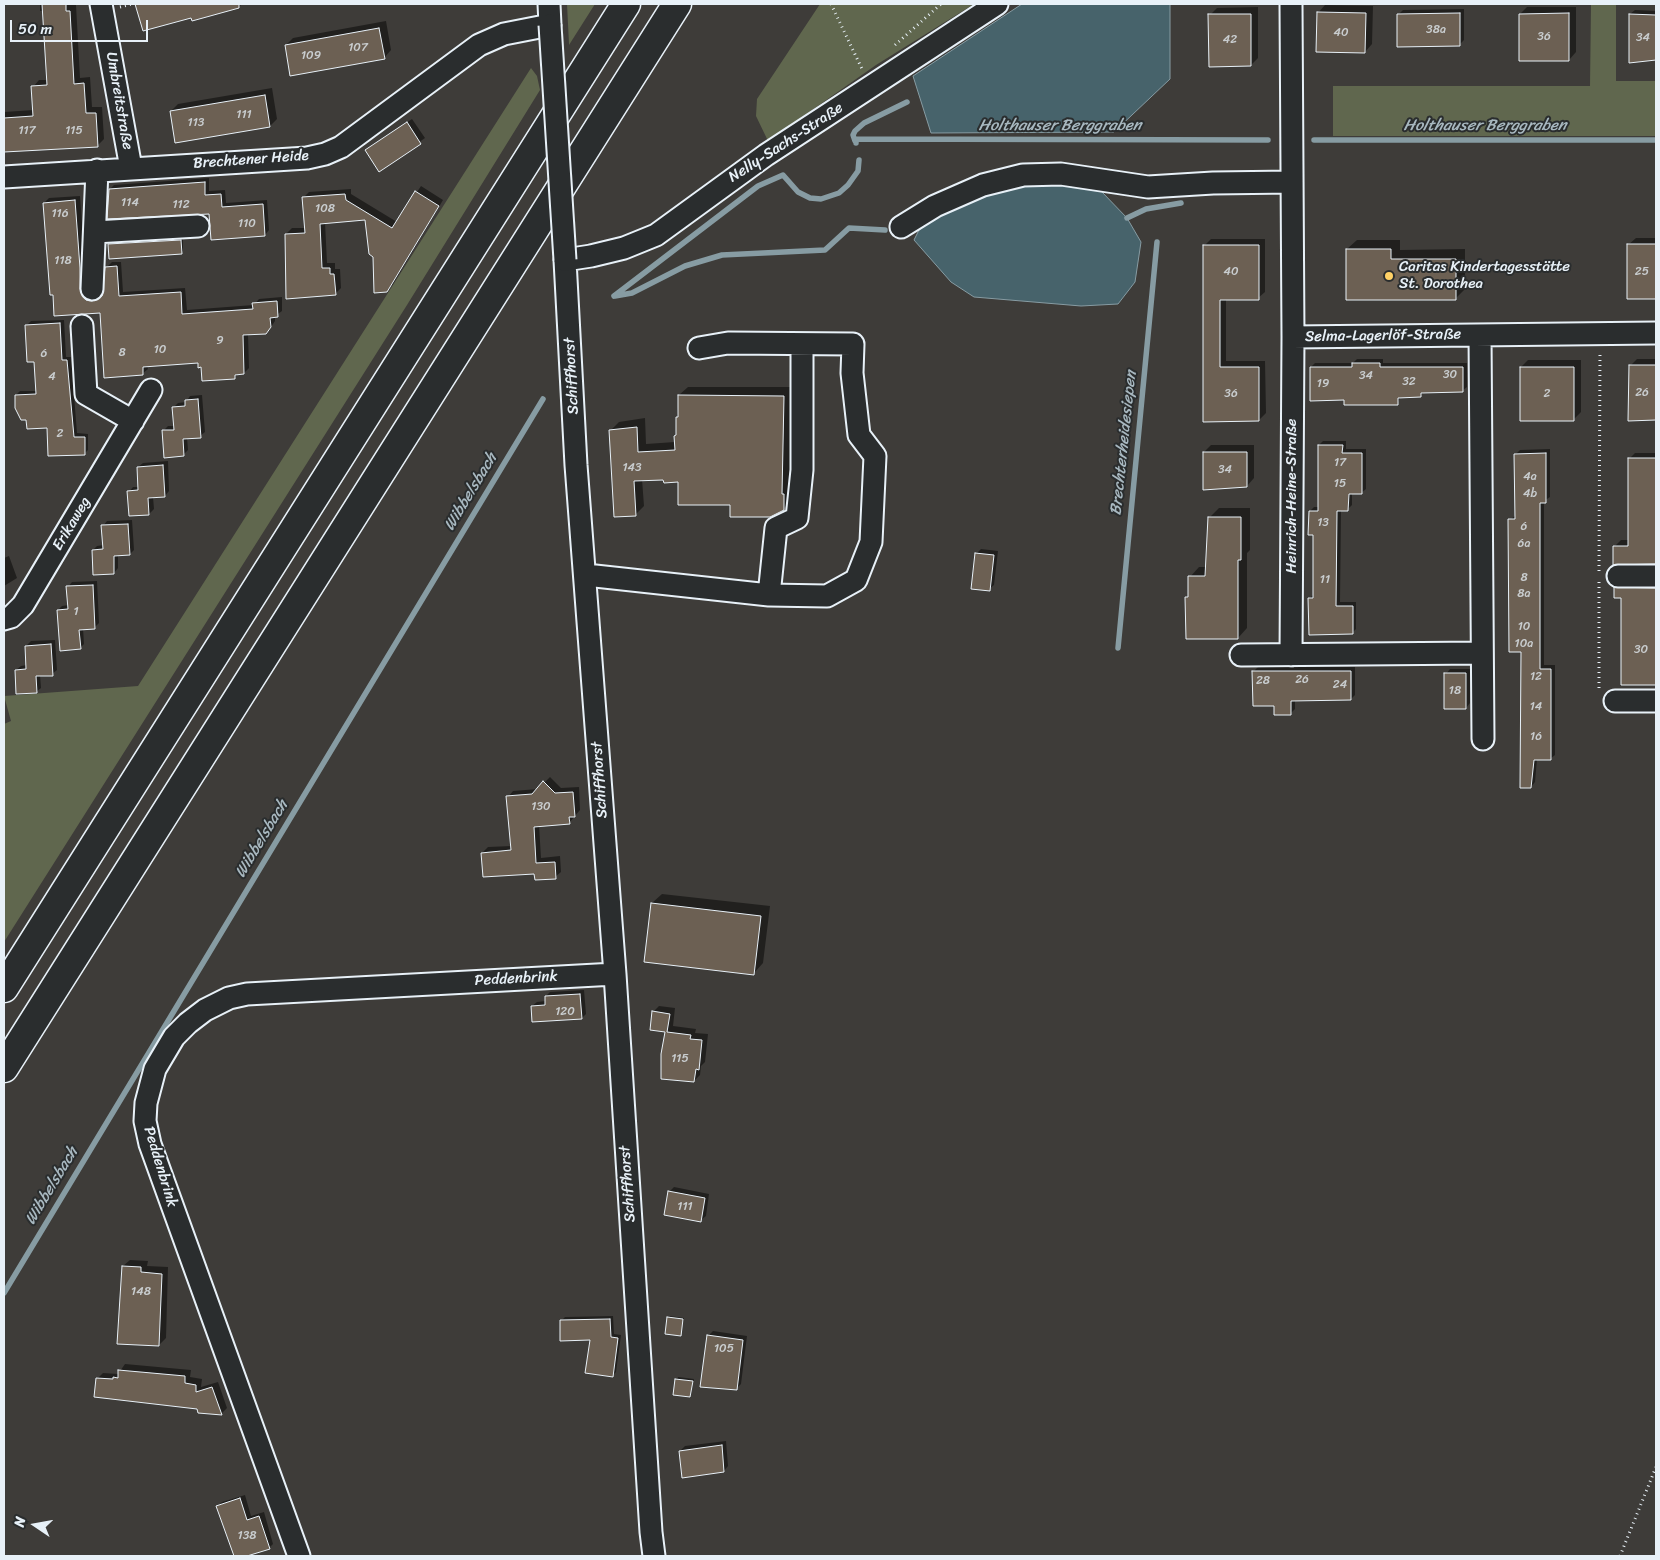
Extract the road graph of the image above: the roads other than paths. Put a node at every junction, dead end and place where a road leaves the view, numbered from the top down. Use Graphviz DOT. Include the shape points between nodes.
graph roads {
  1 [pos="101,4"];
  2 [pos="626,4"];
  3 [pos="677,4"];
  4 [pos="997,4"];
  5 [pos="1291,4"];
  6 [pos="548,16"];
  7 [pos="132,168"];
  8 [pos="97,170"];
  9 [pos="4,177"];
  10 [pos="1292,182"];
  11 [pos="198,226"];
  12 [pos="901,227"];
  13 [pos="95,232"];
  14 [pos="565,260"];
  15 [pos="92,289"];
  16 [pos="82,326"];
  17 [pos="1656,333"];
  18 [pos="1480,335"];
  19 [pos="1293,337"];
  20 [pos="802,344"];
  21 [pos="699,348"];
  22 [pos="151,390"];
  23 [pos="132,421"];
  24 [pos="586,575"];
  25 [pos="1618,576"];
  26 [pos="1656,576"];
  27 [pos="769,595"];
  28 [pos="4,619"];
  29 [pos="1482,653"];
  30 [pos="1241,655"];
  31 [pos="1291,655"];
  32 [pos="1656,700"];
  33 [pos="1615,701"];
  34 [pos="1483,739"];
  35 [pos="615,974"];
  36 [pos="4,988"];
  37 [pos="4,1068"];
  38 [pos="299,1556"];
  39 [pos="654,1556"];
  1 -- 7 [label="street, Umbreitstraße"];
  2 -- 36 [label="highway"];
  3 -- 37 [label="highway"];
  4 -- 14 [label="street, Nelly-Sachs-Straße" via="743,171 656,234 624,248"];
  5 -- 10 [label="street, Selma-Lagerlöf-Straße"];
  6 -- 7 [label="street, Brechtener Heide" via="478,46 341,147 325,154 307,158"];
  6 -- 14 [label="street, Schiffhorst, bridge"];
  7 -- 8 [label="street, Brechtener Heide"];
  8 -- 9 [label="street, Brechtener Heide"];
  8 -- 13 [label="street"];
  10 -- 12 [label="street" via="1148,187 1061,174 1023,176 983,185 935,206"];
  10 -- 19 [label="street, Selma-Lagerlöf-Straße"];
  11 -- 13 [label="street"];
  13 -- 15 [label="street"];
  14 -- 24 [label="street, Schiffhorst" via="576,465"];
  16 -- 23 [label="street" via="86,394"];
  17 -- 18 [label="street, Selma-Lagerlöf-Straße"];
  18 -- 19 [label="street, Selma-Lagerlöf-Straße"];
  18 -- 29 [label="street"];
  19 -- 31 [label="street, Heinrich-Heine-Straße"];
  20 -- 21 [label="street" via="728,343"];
  20 -- 27 [label="street" via="802,470 797,518 776,528"];
  20 -- 27 [label="street" via="853,344 852,373 859,435 875,456 871,542 856,580 827,596"];
  22 -- 23 [label="street, Erikaweg"];
  23 -- 28 [label="street, Erikaweg" via="24,605"];
  24 -- 27 [label="street"];
  24 -- 35 [label="street, Schiffhorst"];
  25 -- 26 [label="street"];
  29 -- 31 [label="street"];
  29 -- 34 [label="street"];
  30 -- 31 [label="street"];
  32 -- 33 [label="street"];
  35 -- 38 [label="street, Peddenbrink" via="247,994 229,998 188,1023 174,1037 155,1069 146,1103 145,1121 150,1144"];
  35 -- 39 [label="street, Schiffhorst"];
}
